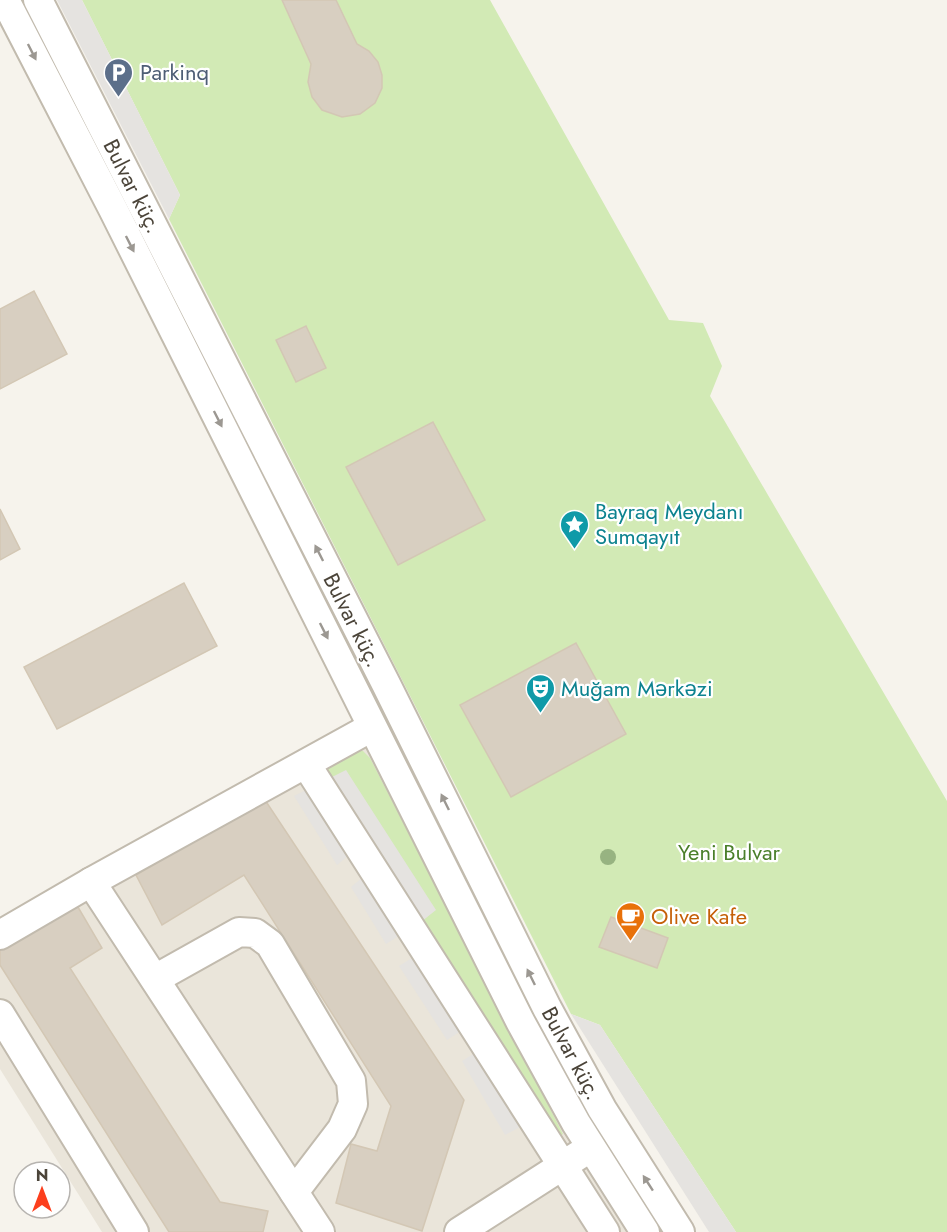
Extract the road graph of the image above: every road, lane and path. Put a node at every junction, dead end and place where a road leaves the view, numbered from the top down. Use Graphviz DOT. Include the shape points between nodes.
graph roads {
  1 [pos="5,0"];
  2 [pos="38,0"];
  3 [pos="138,196"];
  4 [pos="113,209"];
  5 [pos="372,728"];
  6 [pos="306,764"];
  7 [pos="91,882"];
  8 [pos="0,935"];
  9 [pos="155,979"];
  10 [pos="547,1008"];
  11 [pos="0,1014"];
  12 [pos="520,1021"];
  13 [pos="591,1148"];
  14 [pos="562,1165"];
  15 [pos="294,1192"];
  16 [pos="135,1232"];
  17 [pos="320,1232"];
  18 [pos="459,1232"];
  19 [pos="605,1232"];
  20 [pos="645,1232"];
  21 [pos="680,1232"];
  1 -- 4 [label="street, Bulvar küç., one-way"];
  2 -- 3 [label="street, Bulvar küç."];
  3 -- 4 [label="street"];
  10 -- 3 [label="street, Bulvar küç., one-way"];
  4 -- 5 [label="street, Bulvar küç., one-way"];
  5 -- 6 [label="street"];
  5 -- 12 [label="street, Bulvar küç."];
  6 -- 7 [label="street"];
  6 -- 14 [label="street"];
  7 -- 8 [label="street"];
  7 -- 9 [label="street"];
  9 -- 15 [label="street"];
  9 -- 15 [label="street" via="238,932 255,933 270,944 351,1081 353,1104 342,1129"];
  10 -- 12 [label="street"];
  21 -- 10 [label="street, Bulvar küç., one-way" via="602,1109"];
  11 -- 16 [label="street"];
  12 -- 13 [label="street, Bulvar küç."];
  13 -- 14 [label="street"];
  13 -- 20 [label="street, Bulvar küç."];
  14 -- 18 [label="street"];
  14 -- 19 [label="street"];
  15 -- 17 [label="street"];
}
